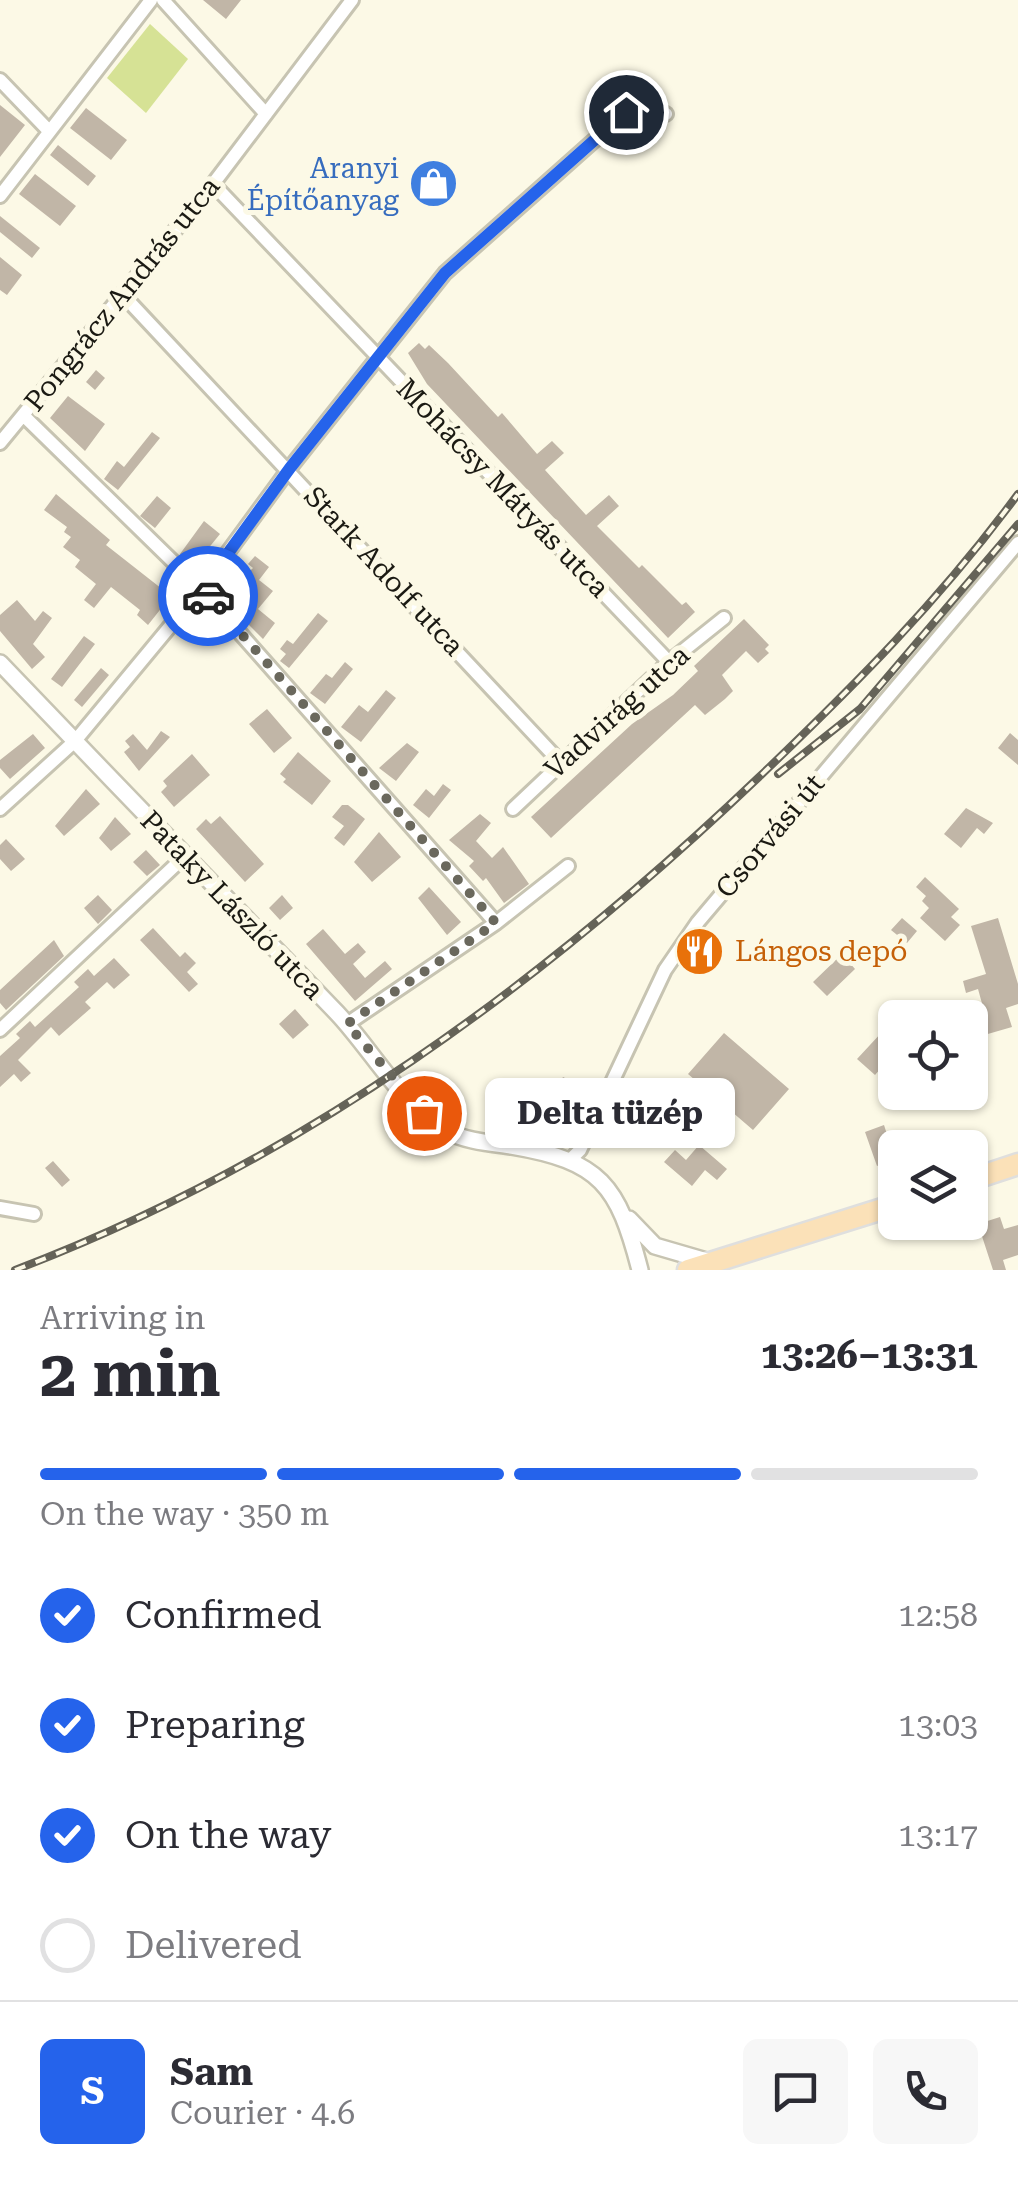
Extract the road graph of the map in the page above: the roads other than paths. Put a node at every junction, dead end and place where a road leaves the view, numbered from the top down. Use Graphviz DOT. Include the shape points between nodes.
graph roads {
  1 [pos="151,0"];
  2 [pos="164,0"];
  3 [pos="352,0"];
  4 [pos="0,80"];
  5 [pos="266,114"];
  6 [pos="666,114"];
  7 [pos="50,131"];
  8 [pos="212,184"];
  9 [pos="0,196"];
  10 [pos="122,294"];
  11 [pos="378,356"];
  12 [pos="23,415"];
  13 [pos="0,442"];
  14 [pos="290,468"];
  15 [pos="1018,543"];
  16 [pos="202,589"];
  17 [pos="724,618"];
  18 [pos="0,662"];
  19 [pos="669,662"];
  20 [pos="75,741"];
  21 [pos="561,763"];
  22 [pos="0,809"];
  23 [pos="513,809"];
  24 [pos="185,856"];
  25 [pos="568,866"];
  26 [pos="496,923"];
  27 [pos="347,1024"];
  28 [pos="0,1030"];
  29 [pos="570,1160"];
  30 [pos="1018,1164"];
  31 [pos="988,1174"];
  32 [pos="0,1208"];
  33 [pos="878,1210"];
  34 [pos="34,1214"];
  35 [pos="626,1216"];
  36 [pos="710,1262"];
  37 [pos="640,1270"];
  38 [pos="688,1270"];
  1 -- 7 [label="street"];
  2 -- 5 [label="street"];
  3 -- 5 [label="street, Pongrácz András utca"];
  4 -- 7 [label="street"];
  5 -- 8 [label="street, Pongrácz András utca"];
  6 -- 11 [label="street" via="652,108 626,112 445,273"];
  7 -- 9 [label="street"];
  8 -- 10 [label="street, Pongrácz András utca"];
  8 -- 11 [label="street, Mohácsy Mátyás utca"];
  10 -- 12 [label="street, Pongrácz András utca"];
  10 -- 14 [label="street, Stark Adolf utca"];
  11 -- 14 [label="street"];
  11 -- 19 [label="street, Mohácsy Mátyás utca"];
  12 -- 13 [label="street, Pongrácz András utca"];
  12 -- 16 [label="street"];
  14 -- 16 [label="street"];
  14 -- 21 [label="street, Stark Adolf utca"];
  15 -- 29 [label="street, Csorvási út" via="698,922 665,970"];
  16 -- 20 [label="street"];
  16 -- 26 [label="street"];
  17 -- 19 [label="street, Vadvirág utca"];
  18 -- 20 [label="street, Pataky László utca"];
  19 -- 21 [label="street, Vadvirág utca"];
  20 -- 22 [label="street"];
  20 -- 24 [label="street, Pataky László utca"];
  21 -- 23 [label="street, Vadvirág utca"];
  24 -- 27 [label="street, Pataky László utca"];
  24 -- 28 [label="street"];
  25 -- 26 [label="street"];
  26 -- 27 [label="street"];
  27 -- 29 [label="street, Pataky László utca" via="446,1130"];
  29 -- 35 [label="street, Pataky László utca" via="604,1183"];
  30 -- 31 [label="main road"];
  32 -- 34 [label="street"];
  33 -- 36 [label="main road"];
  35 -- 36 [label="street" via="655,1246"];
  35 -- 37 [label="street, Pataky László utca"];
  36 -- 38 [label="main road"];
}
